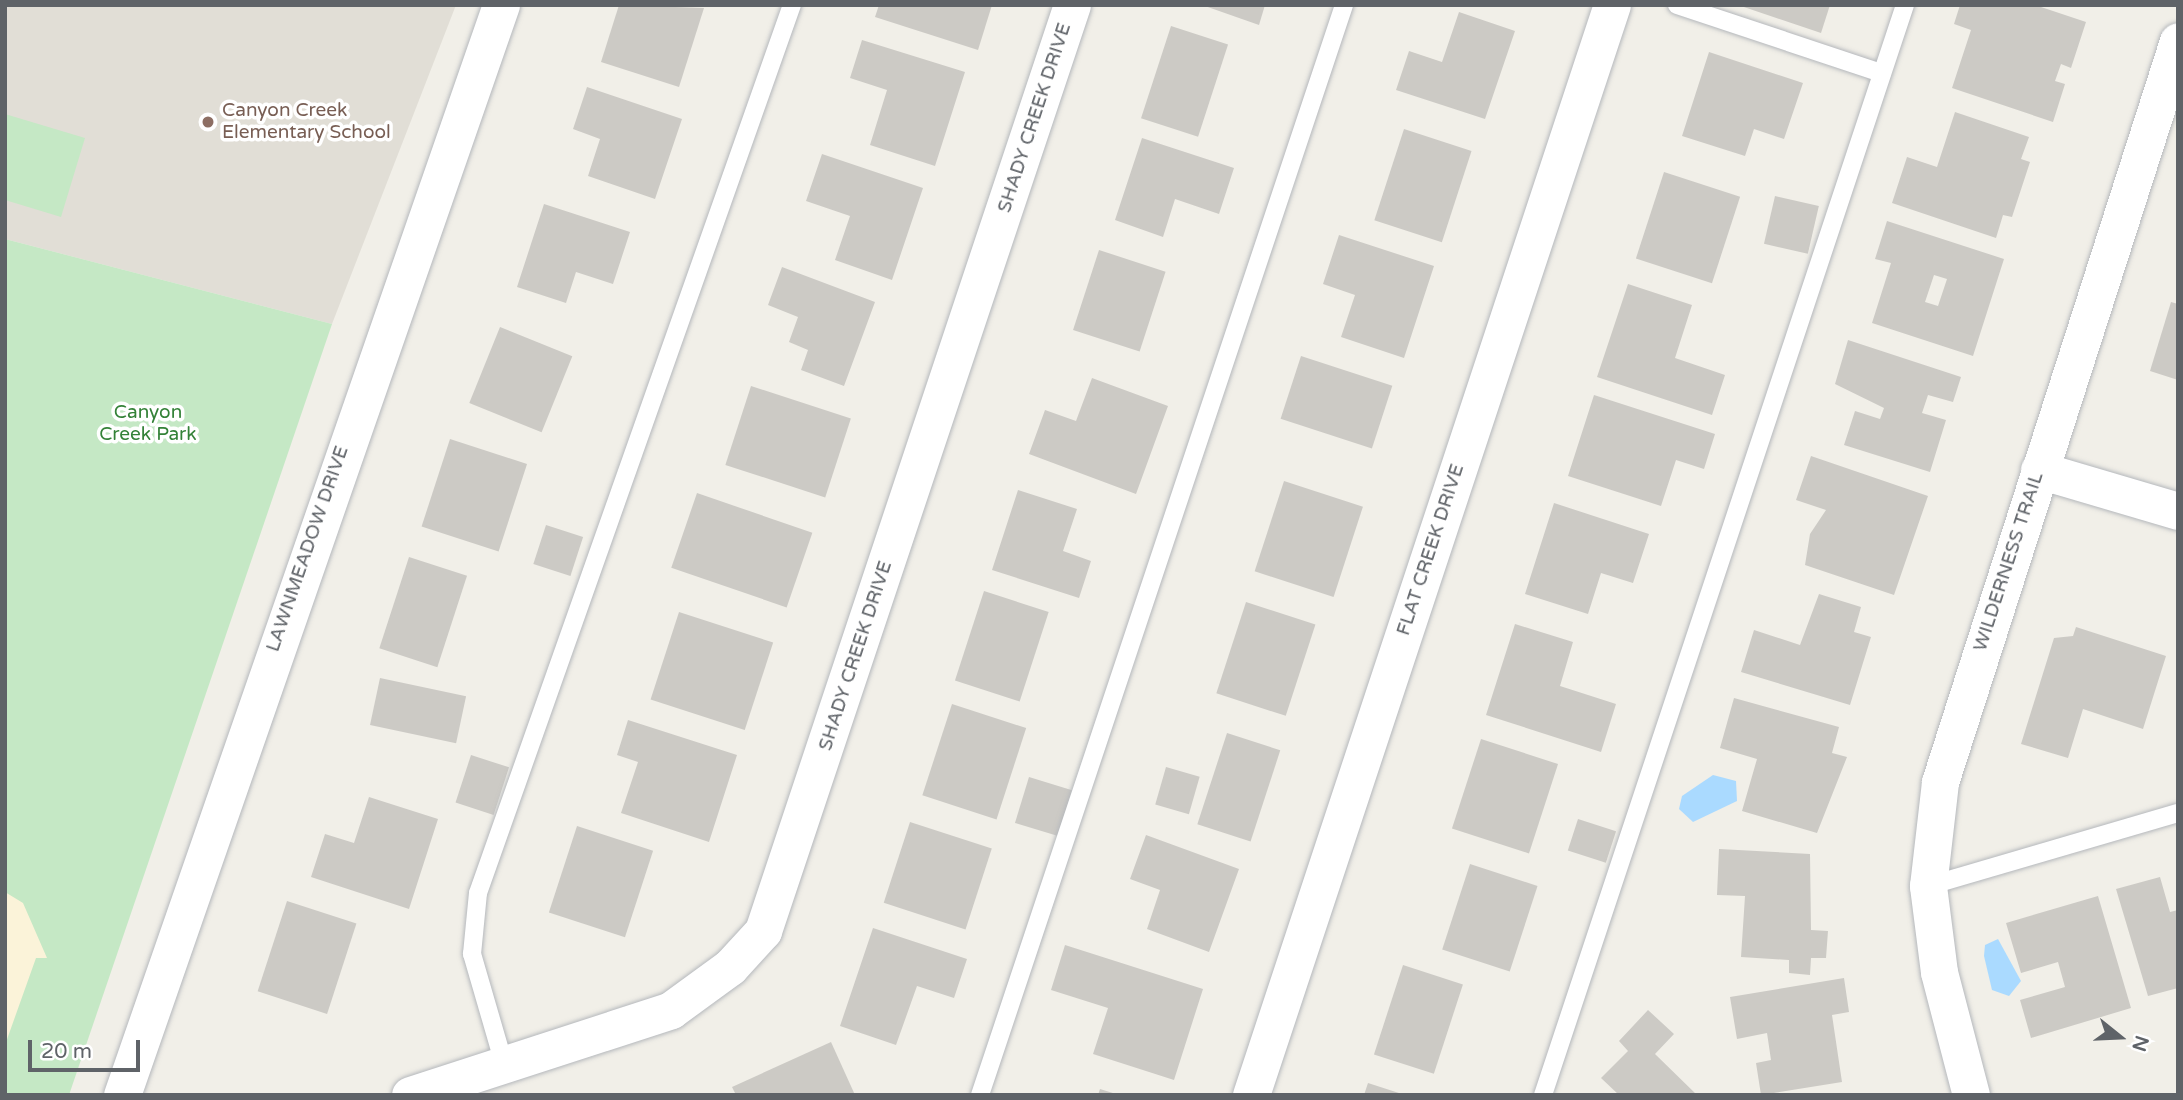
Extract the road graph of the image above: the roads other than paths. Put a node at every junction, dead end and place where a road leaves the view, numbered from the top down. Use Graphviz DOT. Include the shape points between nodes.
graph roads {
  1 [pos="502,5"];
  2 [pos="792,5"];
  3 [pos="1072,5"];
  4 [pos="1344,5"];
  5 [pos="1612,5"];
  6 [pos="1677,5"];
  7 [pos="1905,5"];
  8 [pos="2178,41"];
  9 [pos="1882,73"];
  10 [pos="2039,470"];
  11 [pos="2178,511"];
  12 [pos="2178,813"];
  13 [pos="1928,886"];
  14 [pos="504,1064"];
  15 [pos="125,1094"];
  16 [pos="411,1095"];
  17 [pos="980,1095"];
  18 [pos="1251,1095"];
  19 [pos="1543,1095"];
  20 [pos="1971,1095"];
  1 -- 15 [label="street, LAWNMEADOW DRIVE" via="447,146"];
  2 -- 14 [label="lane" via="478,893 472,954"];
  3 -- 14 [label="street, SHADY CREEK DRIVE" via="763,931 730,967 671,1010"];
  4 -- 17 [label="lane"];
  5 -- 18 [label="street, FLAT CREEK DRIVE"];
  6 -- 9 [label="lane"];
  7 -- 9 [label="lane"];
  8 -- 10 [label="street, WILDERNESS TRAIL"];
  9 -- 19 [label="lane"];
  10 -- 11 [label="street"];
  10 -- 13 [label="street, WILDERNESS TRAIL" via="1952,735"];
  12 -- 13 [label="lane"];
  13 -- 20 [label="street, WILDERNESS TRAIL" via="1939,972"];
  14 -- 16 [label="street, SHADY CREEK DRIVE"];
}
